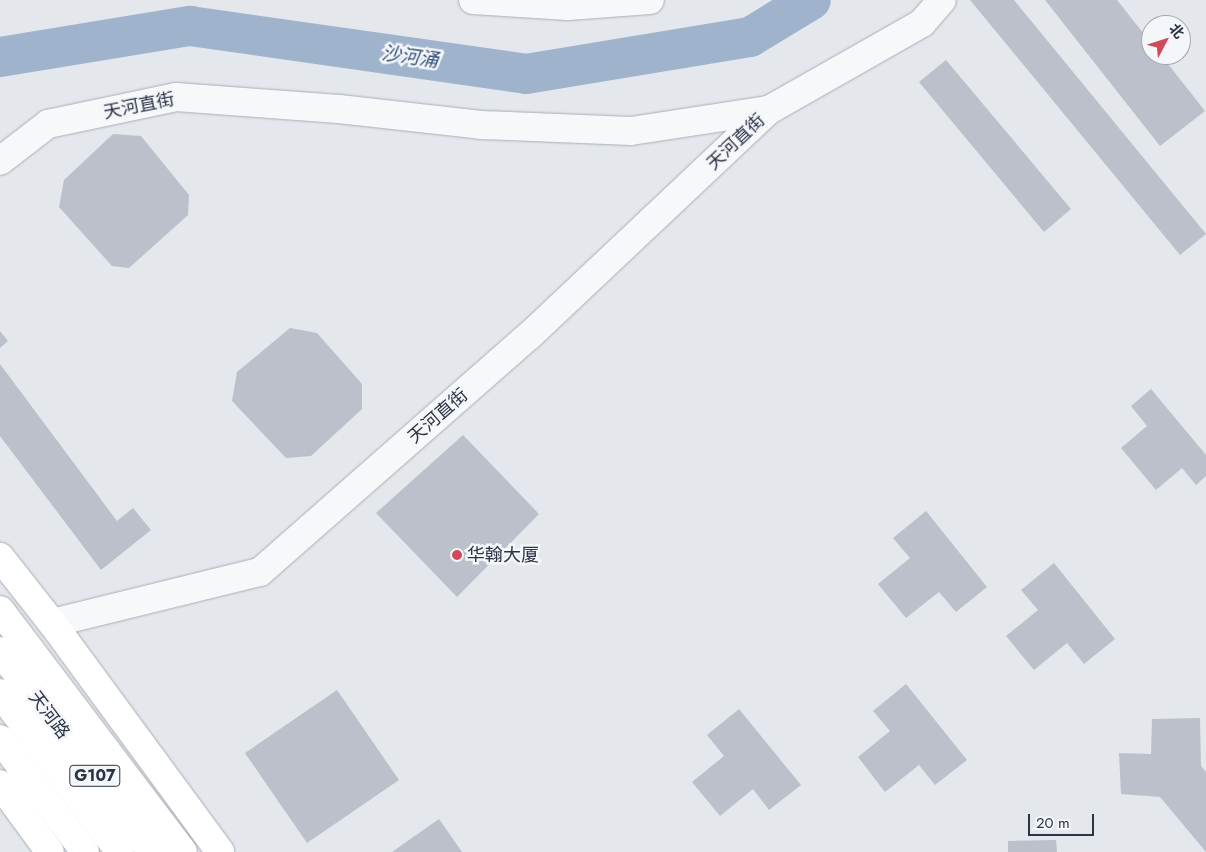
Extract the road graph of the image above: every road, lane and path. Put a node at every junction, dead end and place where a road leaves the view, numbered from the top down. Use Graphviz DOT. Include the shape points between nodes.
graph roads {
  1 [pos="473,0"];
  2 [pos="650,0"];
  3 [pos="942,0"];
  4 [pos="769,110"];
  5 [pos="0,161"];
  6 [pos="0,557"];
  7 [pos="0,610"];
  8 [pos="52,623"];
  9 [pos="0,650"];
  10 [pos="0,693"];
  11 [pos="27,708"];
  12 [pos="0,739"];
  13 [pos="0,784"];
  14 [pos="50,852"];
  15 [pos="85,852"];
  16 [pos="120,852"];
  17 [pos="152,852"];
  18 [pos="182,852"];
  19 [pos="220,852"];
  1 -- 2 [label="street" via="568,6"];
  3 -- 4 [label="street, 天河直街" via="922,23"];
  4 -- 5 [label="street, 天河直街" via="630,131 481,126 339,109 176,97 48,124"];
  4 -- 8 [label="street, 天河直街" via="529,336 260,572"];
  6 -- 8 [label="main road"];
  7 -- 18 [label="main road"];
  8 -- 19 [label="main road"];
  9 -- 11 [label="main road, 天河路 / G107"];
  10 -- 11 [label="main road, 天河路 / G107"];
  11 -- 16 [label="main road, 天河路 / G107"];
  11 -- 17 [label="main road, 天河路 / G107"];
  12 -- 15 [label="main road"];
  13 -- 14 [label="main road"];
}
